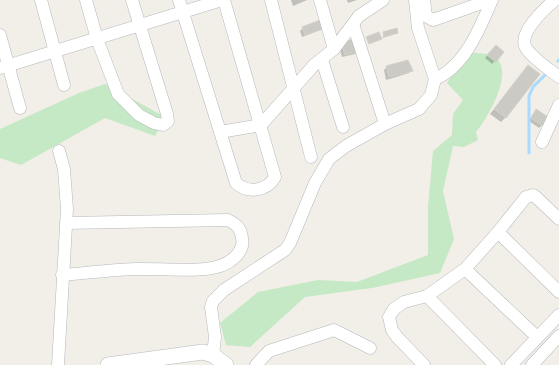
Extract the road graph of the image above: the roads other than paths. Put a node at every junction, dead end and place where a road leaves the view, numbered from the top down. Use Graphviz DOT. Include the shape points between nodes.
graph roads {
  1 [pos="41,0"];
  2 [pos="86,0"];
  3 [pos="132,0"];
  4 [pos="179,0"];
  5 [pos="223,0"];
  6 [pos="271,0"];
  7 [pos="320,0"];
  8 [pos="383,0"];
  9 [pos="415,0"];
  10 [pos="424,0"];
  11 [pos="491,0"];
  12 [pos="555,0"];
  13 [pos="182,13"];
  14 [pos="354,24"];
  15 [pos="139,26"];
  16 [pos="0,35"];
  17 [pos="97,39"];
  18 [pos="334,49"];
  19 [pos="55,52"];
  20 [pos="322,60"];
  21 [pos="4,67"];
  22 [pos="559,77"];
  23 [pos="435,79"];
  24 [pos="64,85"];
  25 [pos="294,88"];
  26 [pos="559,105"];
  27 [pos="20,108"];
  28 [pos="385,124"];
  29 [pos="261,125"];
  30 [pos="343,127"];
  31 [pos="220,132"];
  32 [pos="542,142"];
  33 [pos="59,151"];
  34 [pos="311,157"];
  35 [pos="559,220"];
  36 [pos="66,223"];
  37 [pos="498,232"];
  38 [pos="465,268"];
  39 [pos="62,275"];
  40 [pos="559,292"];
  41 [pos="427,296"];
  42 [pos="559,315"];
  43 [pos="559,336"];
  44 [pos="537,337"];
  45 [pos="370,348"];
  46 [pos="213,355"];
  47 [pos="58,365"];
  48 [pos="108,365"];
  49 [pos="226,365"];
  50 [pos="256,365"];
  51 [pos="424,365"];
  52 [pos="495,365"];
  53 [pos="511,365"];
  54 [pos="532,365"];
  1 -- 19 [label="street"];
  2 -- 17 [label="street"];
  3 -- 15 [label="street"];
  4 -- 13 [label="street"];
  5 -- 13 [label="street"];
  5 -- 29 [label="street"];
  6 -- 25 [label="street"];
  7 -- 18 [label="street"];
  8 -- 14 [label="street" via="359,16"];
  9 -- 23 [label="street" via="418,28"];
  10 -- 11 [label="street" via="426,16 433,20"];
  11 -- 23 [label="street" via="462,56 450,70"];
  12 -- 22 [label="street" via="534,21 525,37 524,45"];
  13 -- 15 [label="street"];
  13 -- 31 [label="street"];
  14 -- 18 [label="street"];
  14 -- 28 [label="street"];
  15 -- 17 [label="street"];
  15 -- 17 [label="street" via="167,114 168,120 163,125 139,115 118,94"];
  16 -- 21 [label="street"];
  17 -- 19 [label="street"];
  18 -- 20 [label="street"];
  19 -- 21 [label="street"];
  19 -- 24 [label="street"];
  20 -- 25 [label="street" via="314,65"];
  20 -- 30 [label="street"];
  21 -- 27 [label="street"];
  23 -- 28 [label="street" via="431,95 425,103 411,113"];
  25 -- 29 [label="street"];
  25 -- 34 [label="street"];
  26 -- 32 [label="street"];
  28 -- 46 [label="street" via="342,148 330,159 315,183 285,250 224,290 213,301"];
  29 -- 31 [label="street"];
  29 -- 31 [label="street" via="275,177 268,187 260,189 247,189 236,183"];
  33 -- 36 [label="street" via="65,176"];
  35 -- 37 [label="street" via="536,197 529,196"];
  36 -- 39 [label="street"];
  36 -- 39 [label="street" via="228,220 236,224 244,244 240,253 230,261 206,270 135,269"];
  37 -- 38 [label="street"];
  37 -- 40 [label="street"];
  38 -- 41 [label="street"];
  38 -- 44 [label="street"];
  39 -- 47 [label="street"];
  41 -- 51 [label="street" via="404,302 394,309 389,317 396,337"];
  41 -- 52 [label="street"];
  42 -- 44 [label="street"];
  43 -- 54 [label="street"];
  44 -- 53 [label="street"];
  45 -- 50 [label="street" via="334,330 268,351"];
  46 -- 48 [label="street" via="203,352 188,353"];
  46 -- 49 [label="street"];
}
